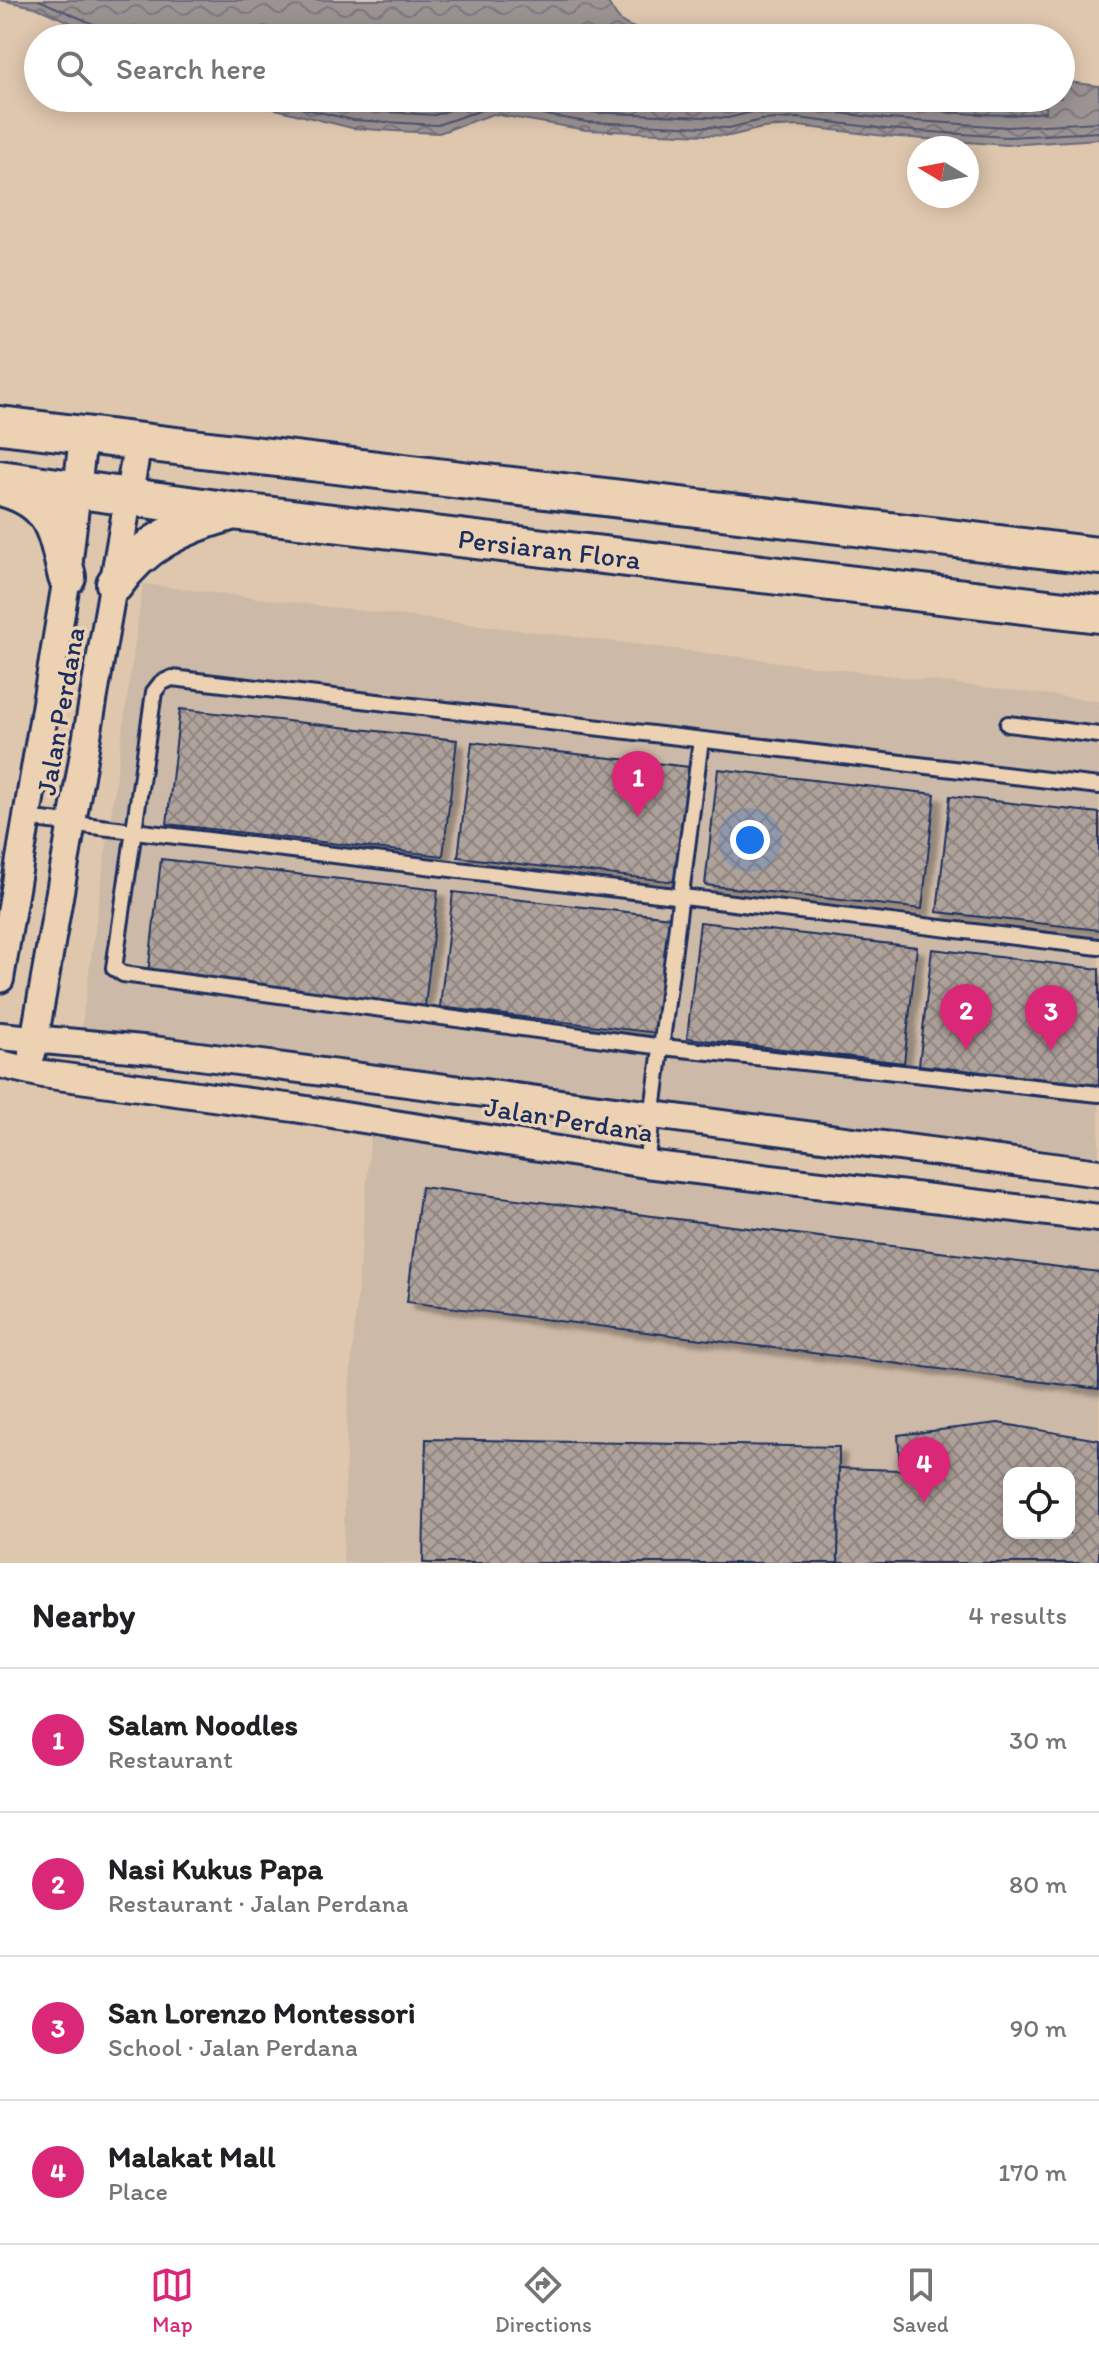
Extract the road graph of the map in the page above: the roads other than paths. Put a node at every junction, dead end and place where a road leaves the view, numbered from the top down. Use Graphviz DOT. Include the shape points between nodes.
graph roads {
  1 [pos="0,425"];
  2 [pos="83,437"];
  3 [pos="138,442"];
  4 [pos="0,479"];
  5 [pos="0,487"];
  6 [pos="76,489"];
  7 [pos="130,496"];
  8 [pos="232,511"];
  9 [pos="1099,556"];
  10 [pos="67,577"];
  11 [pos="115,584"];
  12 [pos="1099,614"];
  13 [pos="1008,724"];
  14 [pos="1099,735"];
  15 [pos="701,740"];
  16 [pos="1099,786"];
  17 [pos="26,818"];
  18 [pos="73,824"];
  19 [pos="133,831"];
  20 [pos="682,896"];
  21 [pos="1099,947"];
  22 [pos="0,979"];
  23 [pos="0,1036"];
  24 [pos="34,1038"];
  25 [pos="663,1047"];
  26 [pos="0,1064"];
  27 [pos="30,1071"];
  28 [pos="1099,1094"];
  29 [pos="653,1112"];
  30 [pos="646,1164"];
  31 [pos="1099,1173"];
  32 [pos="1099,1218"];
  1 -- 2 [label="main road, Persiaran Flora"];
  2 -- 3 [label="main road, Persiaran Flora"];
  2 -- 6 [label="street, Jalan Perdana"];
  3 -- 7 [label="street, Jalan Perdana"];
  3 -- 9 [label="main road, Persiaran Flora"];
  4 -- 6 [label="main road, Persiaran Flora"];
  5 -- 10 [label="main road" via="40,504 56,530"];
  6 -- 7 [label="main road, Persiaran Flora"];
  6 -- 10 [label="street, Jalan Perdana"];
  7 -- 8 [label="main road, Persiaran Flora"];
  7 -- 11 [label="street, Jalan Perdana"];
  8 -- 11 [label="main road" via="174,531 128,565"];
  8 -- 12 [label="main road, Persiaran Flora"];
  10 -- 17 [label="street, Jalan Perdana"];
  11 -- 18 [label="street, Jalan Perdana"];
  13 -- 14 [label="lane"];
  15 -- 16 [label="lane"];
  15 -- 19 [label="lane" via="172,678 154,692"];
  15 -- 20 [label="lane"];
  17 -- 18 [label="lane"];
  17 -- 22 [label="street, Jalan Perdana"];
  18 -- 19 [label="lane"];
  18 -- 24 [label="street, Jalan Perdana"];
  19 -- 20 [label="lane"];
  19 -- 25 [label="lane" via="114,968 123,974"];
  20 -- 21 [label="lane"];
  20 -- 25 [label="lane"];
  23 -- 24 [label="street, Jalan Perdana"];
  24 -- 27 [label="street, Jalan Perdana"];
  24 -- 29 [label="street, Jalan Perdana"];
  25 -- 28 [label="lane"];
  25 -- 29 [label="lane"];
  26 -- 27 [label="street, Jalan Perdana"];
  27 -- 30 [label="street, Jalan Perdana"];
  29 -- 30 [label="lane"];
  29 -- 31 [label="street, Jalan Perdana"];
  30 -- 32 [label="street, Jalan Perdana"];
}
